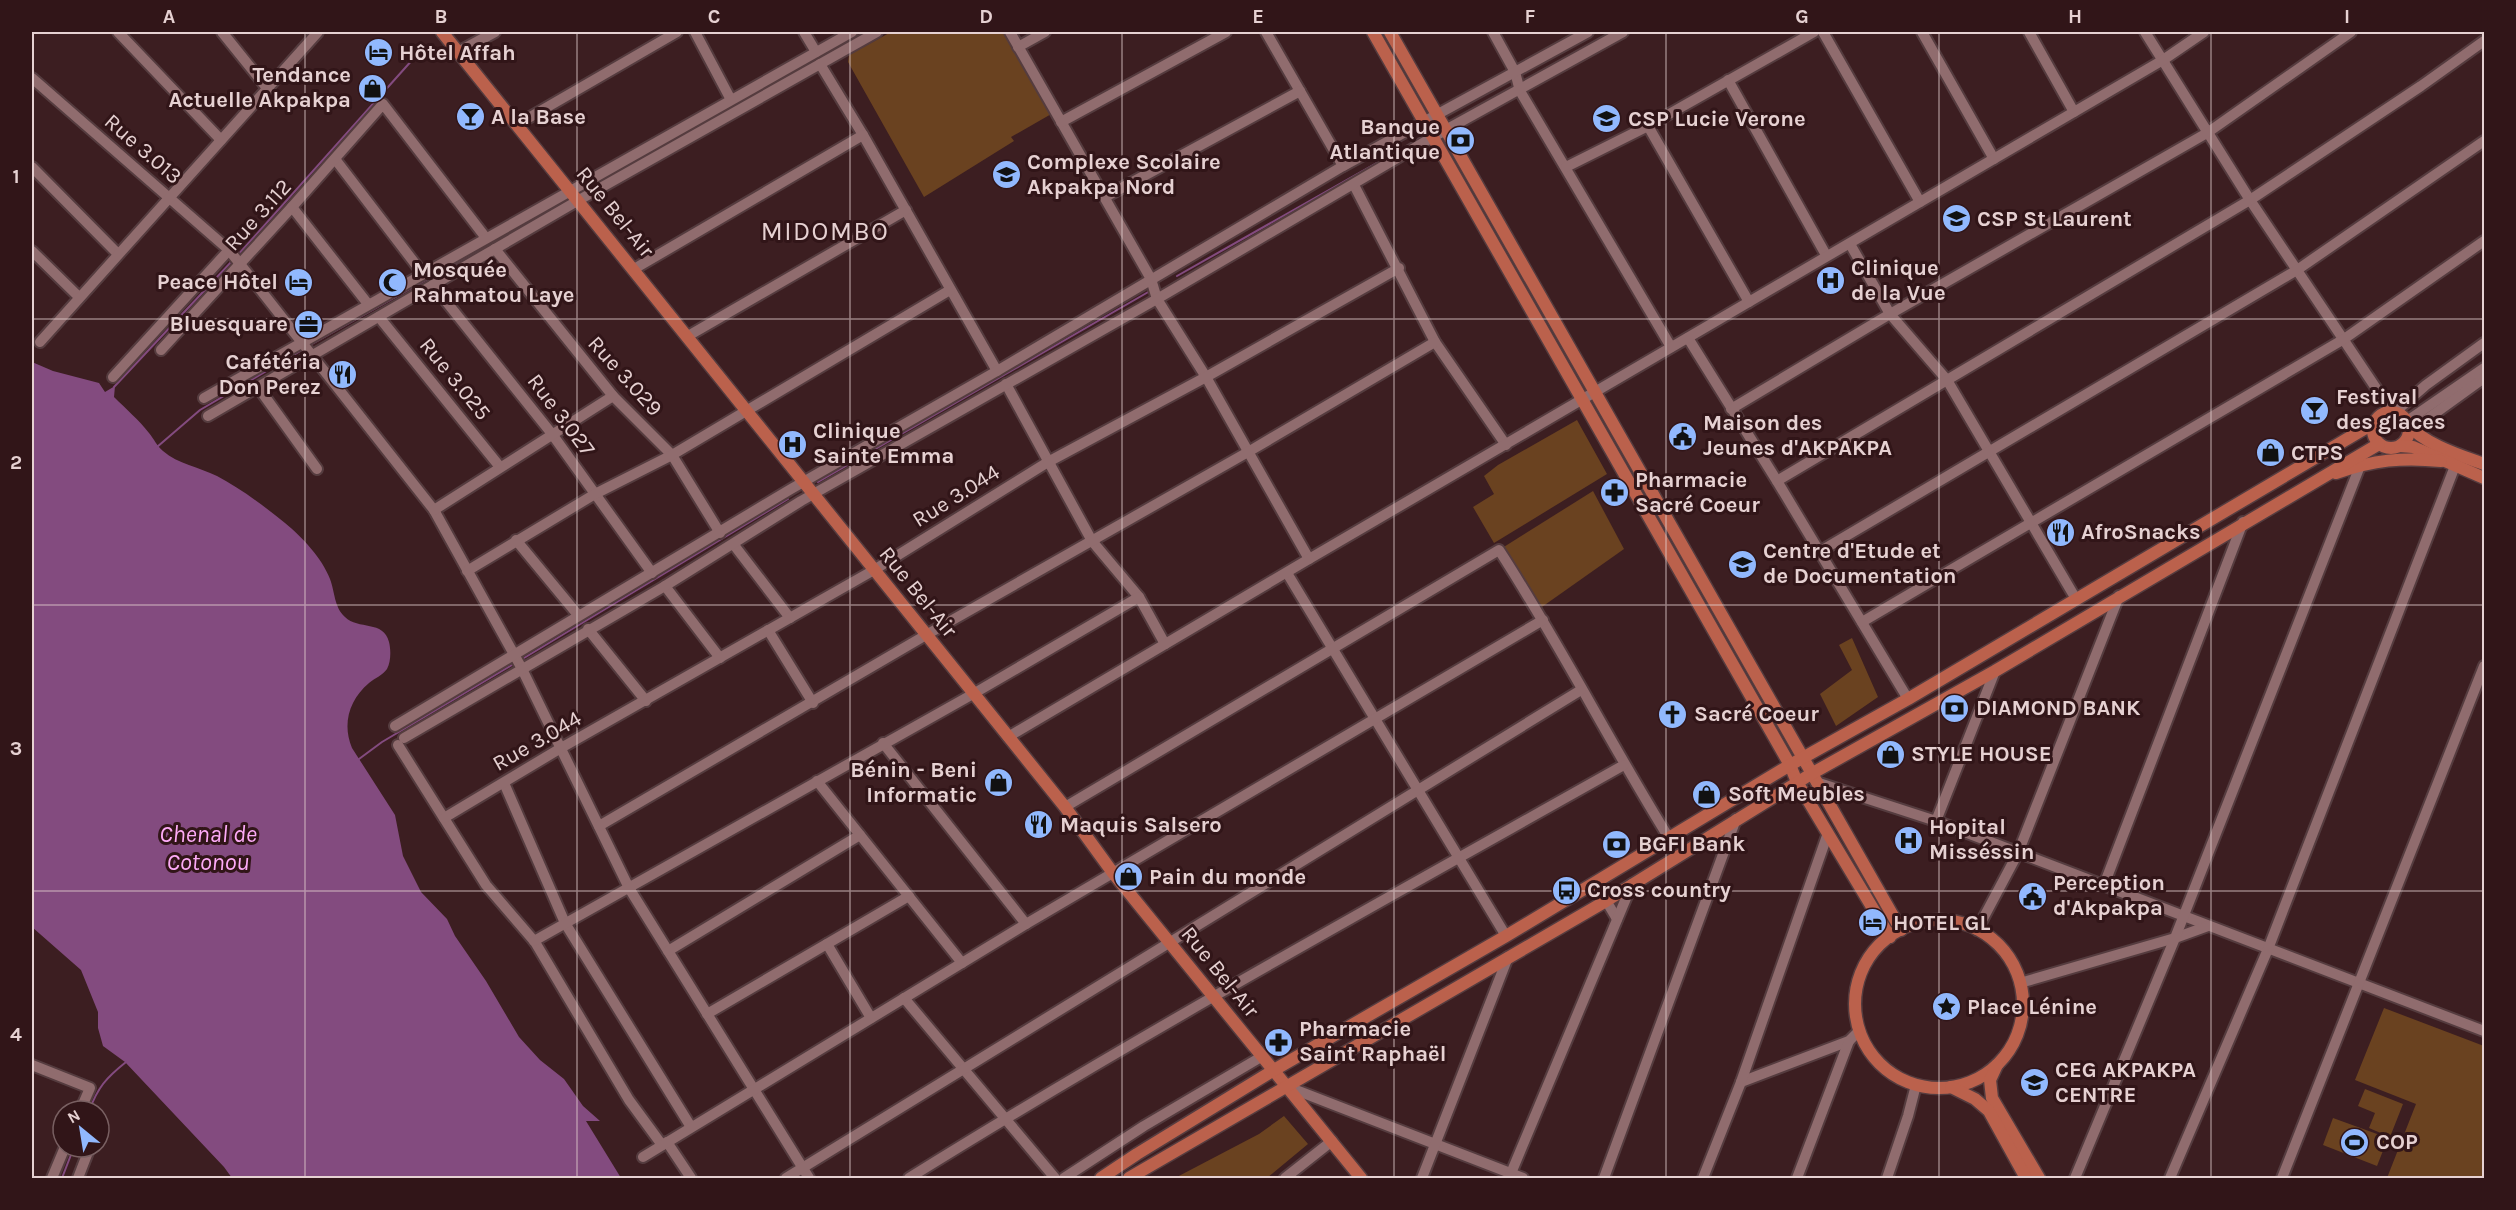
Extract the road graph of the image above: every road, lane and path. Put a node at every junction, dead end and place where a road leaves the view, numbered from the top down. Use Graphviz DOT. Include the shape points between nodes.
graph roads {
  1 [pos="118,32"];
  2 [pos="222,32"];
  3 [pos="318,32"];
  4 [pos="442,32"];
  5 [pos="495,32"];
  6 [pos="677,32"];
  7 [pos="695,32"];
  8 [pos="804,32"];
  9 [pos="852,32"];
  10 [pos="877,32"];
  11 [pos="1010,32"];
  12 [pos="1045,32"];
  13 [pos="1226,32"];
  14 [pos="1266,32"];
  15 [pos="1373,32"];
  16 [pos="1390,32"];
  17 [pos="1492,32"];
  18 [pos="1588,32"];
  19 [pos="1623,32"];
  20 [pos="1814,32"];
  21 [pos="1823,32"];
  22 [pos="1922,32"];
  23 [pos="2029,32"];
  24 [pos="2145,32"];
  25 [pos="2204,32"];
  26 [pos="2351,32"];
  27 [pos="2484,41"];
  28 [pos="1018,47"];
  29 [pos="458,52"];
  30 [pos="816,52"];
  31 [pos="2163,60"];
  32 [pos="820,64"];
  33 [pos="1515,72"];
  34 [pos="32,78"];
  35 [pos="1728,80"];
  36 [pos="267,88"];
  37 [pos="1300,91"];
  38 [pos="1520,91"];
  39 [pos="730,98"];
  40 [pos="2074,112"];
  41 [pos="1437,115"];
  42 [pos="1061,122"];
  43 [pos="1424,122"];
  44 [pos="518,124"];
  45 [pos="1648,126"];
  46 [pos="2207,133"];
  47 [pos="1439,134"];
  48 [pos="863,135"];
  49 [pos="221,140"];
  50 [pos="2484,141"];
  51 [pos="335,159"];
  52 [pos="1994,159"];
  53 [pos="1343,166"];
  54 [pos="32,167"];
  55 [pos="1566,168"];
  56 [pos="1354,185"];
  57 [pos="570,190"];
  58 [pos="1105,197"];
  59 [pos="169,198"];
  60 [pos="579,200"];
  61 [pos="2250,200"];
  62 [pos="1920,202"];
  63 [pos="292,207"];
  64 [pos="906,210"];
  65 [pos="486,238"];
  66 [pos="2484,241"];
  67 [pos="1850,244"];
  68 [pos="495,249"];
  69 [pos="229,250"];
  70 [pos="32,251"];
  71 [pos="118,254"];
  72 [pos="1826,255"];
  73 [pos="240,264"];
  74 [pos="1399,268"];
  75 [pos="634,269"];
  76 [pos="2297,270"];
  77 [pos="423,273"];
  78 [pos="1151,279"];
  79 [pos="433,285"];
  80 [pos="950,290"];
  81 [pos="80,297"];
  82 [pos="1157,299"];
  83 [pos="1749,302"];
  84 [pos="368,304"];
  85 [pos="1890,314"];
  86 [pos="379,316"];
  87 [pos="688,336"];
  88 [pos="1688,338"];
  89 [pos="2344,339"];
  90 [pos="40,342"];
  91 [pos="301,342"];
  92 [pos="1435,342"];
  93 [pos="2484,343"];
  94 [pos="1671,347"];
  95 [pos="161,350"];
  96 [pos="2484,350"];
  97 [pos="312,356"];
  98 [pos="2484,368"];
  99 [pos="997,371"];
  100 [pos="113,377"];
  101 [pos="1206,377"];
  102 [pos="2484,378"];
  103 [pos="1947,380"];
  104 [pos="1006,384"];
  105 [pos="258,387"];
  106 [pos="1595,392"];
  107 [pos="613,396"];
  108 [pos="204,398"];
  109 [pos="1583,399"];
  110 [pos="1731,409"];
  111 [pos="747,411"];
  112 [pos="208,416"];
  113 [pos="2402,419"];
  114 [pos="2374,423"];
  115 [pos="552,434"];
  116 [pos="2379,444"];
  117 [pos="1506,445"];
  118 [pos="2400,446"];
  119 [pos="1248,452"];
  120 [pos="1989,452"];
  121 [pos="672,455"];
  122 [pos="2441,461"];
  123 [pos="1048,462"];
  124 [pos="2484,464"];
  125 [pos="2360,466"];
  126 [pos="2455,466"];
  127 [pos="500,467"];
  128 [pos="316,469"];
  129 [pos="2484,478"];
  130 [pos="803,481"];
  131 [pos="1777,481"];
  132 [pos="2305,486"];
  133 [pos="595,494"];
  134 [pos="813,494"];
  135 [pos="434,510"];
  136 [pos="2243,522"];
  137 [pos="2031,523"];
  138 [pos="720,533"];
  139 [pos="516,540"];
  140 [pos="1092,541"];
  141 [pos="734,544"];
  142 [pos="1819,552"];
  143 [pos="1309,559"];
  144 [pos="874,570"];
  145 [pos="467,571"];
  146 [pos="652,573"];
  147 [pos="1287,573"];
  148 [pos="665,586"];
  149 [pos="2119,596"];
  150 [pos="1139,597"];
  151 [pos="2076,599"];
  152 [pos="578,615"];
  153 [pos="790,618"];
  154 [pos="1542,620"];
  155 [pos="1862,622"];
  156 [pos="588,629"];
  157 [pos="768,630"];
  158 [pos="926,635"];
  159 [pos="1166,644"];
  160 [pos="1333,649"];
  161 [pos="514,654"];
  162 [pos="720,658"];
  163 [pos="2484,666"];
  164 [pos="521,668"];
  165 [pos="1995,670"];
  166 [pos="1581,690"];
  167 [pos="973,694"];
  168 [pos="1908,699"];
  169 [pos="646,701"];
  170 [pos="813,703"];
  171 [pos="1375,718"];
  172 [pos="395,726"];
  173 [pos="1008,737"];
  174 [pos="884,743"];
  175 [pos="561,748"];
  176 [pos="1802,758"];
  177 [pos="1624,765"];
  178 [pos="1790,765"];
  179 [pos="1813,778"];
  180 [pos="817,781"];
  181 [pos="1797,782"];
  182 [pos="504,783"];
  183 [pos="1418,790"];
  184 [pos="1065,807"];
  185 [pos="444,818"];
  186 [pos="1736,819"];
  187 [pos="1936,821"];
  188 [pos="599,826"];
  189 [pos="1828,833"];
  190 [pos="860,835"];
  191 [pos="1668,838"];
  192 [pos="2018,853"];
  193 [pos="1459,858"];
  194 [pos="1113,873"];
  195 [pos="1595,882"];
  196 [pos="1632,884"];
  197 [pos="2104,885"];
  198 [pos="629,888"];
  199 [pos="909,896"];
  200 [pos="1606,901"];
  201 [pos="2184,916"];
  202 [pos="1617,919"];
  203 [pos="565,924"];
  204 [pos="1026,924"];
  205 [pos="2208,926"];
  206 [pos="1901,930"];
  207 [pos="1977,930"];
  208 [pos="1506,936"];
  209 [pos="1890,937"];
  210 [pos="2175,938"];
  211 [pos="534,941"];
  212 [pos="1170,943"];
  213 [pos="827,944"];
  214 [pos="2268,949"];
  215 [pos="668,951"];
  216 [pos="1508,957"];
  217 [pos="962,963"];
  218 [pos="2020,983"];
  219 [pos="2359,983"];
  220 [pos="904,998"];
  221 [pos="1213,998"];
  222 [pos="707,1014"];
  223 [pos="871,1018"];
  224 [pos="1859,1031"];
  225 [pos="2484,1031"];
  226 [pos="1849,1041"];
  227 [pos="1261,1057"];
  228 [pos="1997,1064"];
  229 [pos="32,1065"];
  230 [pos="962,1069"];
  231 [pos="1274,1070"];
  232 [pos="1741,1082"];
  233 [pos="1916,1085"];
  234 [pos="1288,1087"];
  235 [pos="1951,1087"];
  236 [pos="754,1089"];
  237 [pos="85,1099"];
  238 [pos="1005,1119"];
  239 [pos="692,1127"];
  240 [pos="1332,1141"];
  241 [pos="664,1143"];
  242 [pos="1436,1145"];
  243 [pos="643,1157"];
  244 [pos="60,1159"];
  245 [pos="86,1159"];
  246 [pos="803,1168"];
  247 [pos="1510,1176"];
  248 [pos="52,1179"];
  249 [pos="78,1179"];
  250 [pos="691,1179"];
  251 [pos="786,1179"];
  252 [pos="809,1179"];
  253 [pos="909,1179"];
  254 [pos="1055,1179"];
  255 [pos="1064,1179"];
  256 [pos="1101,1179"];
  257 [pos="1129,1179"];
  258 [pos="1285,1179"];
  259 [pos="1361,1179"];
  260 [pos="1422,1179"];
  261 [pos="1523,1179"];
  262 [pos="1604,1179"];
  263 [pos="1703,1179"];
  264 [pos="1797,1179"];
  265 [pos="1887,1179"];
  266 [pos="2025,1179"];
  267 [pos="2039,1179"];
  268 [pos="2074,1179"];
  269 [pos="2170,1179"];
  270 [pos="2282,1179"];
  1 -- 49 [label="street"];
  2 -- 36 [label="street"];
  3 -- 36 [label="street"];
  4 -- 29 [label="main road, Rue Bel-Air"];
  5 -- 29 [label="street"];
  6 -- 44 [label="street"];
  7 -- 39 [label="street"];
  8 -- 30 [label="street"];
  9 -- 30 [label="street"];
  10 -- 32 [label="street"];
  11 -- 28 [label="street"];
  12 -- 28 [label="street"];
  13 -- 42 [label="street"];
  14 -- 37 [label="street"];
  15 -- 43 [label="main road"];
  16 -- 41 [label="main road"];
  17 -- 33 [label="street"];
  18 -- 33 [label="street"];
  19 -- 38 [label="street"];
  20 -- 35 [label="street"];
  21 -- 62 [label="street"];
  22 -- 52 [label="street"];
  23 -- 40 [label="street"];
  24 -- 31 [label="street"];
  25 -- 31 [label="street"];
  26 -- 46 [label="street"];
  27 -- 61 [label="street"];
  28 -- 42 [label="street"];
  29 -- 44 [label="main road, Rue Bel-Air"];
  30 -- 39 [label="street"];
  31 -- 40 [label="street"];
  31 -- 46 [label="street"];
  32 -- 48 [label="street"];
  32 -- 60 [label="street"];
  33 -- 38 [label="street"];
  33 -- 41 [label="street"];
  34 -- 59 [label="street, Rue 3.013"];
  35 -- 45 [label="street"];
  35 -- 72 [label="street"];
  36 -- 49 [label="street"];
  37 -- 53 [label="street"];
  37 -- 58 [label="street"];
  38 -- 47 [label="street"];
  38 -- 55 [label="street"];
  39 -- 57 [label="street"];
  40 -- 52 [label="street"];
  41 -- 43 [label="street"];
  41 -- 47 [label="main road"];
  42 -- 58 [label="street"];
  43 -- 47 [label="main road"];
  43 -- 53 [label="street"];
  44 -- 57 [label="main road, Rue Bel-Air"];
  45 -- 55 [label="street"];
  45 -- 83 [label="street"];
  46 -- 61 [label="street"];
  46 -- 85 [label="street"];
  47 -- 56 [label="street"];
  47 -- 106 [label="main road"];
  47 -- 109 [label="main road"];
  48 -- 64 [label="street"];
  48 -- 75 [label="street"];
  49 -- 59 [label="street"];
  50 -- 76 [label="street"];
  51 -- 63 [label="street, Rue 3.112"];
  51 -- 65 [label="street, Rue 3.112" via="383,104"];
  51 -- 77 [label="street"];
  52 -- 62 [label="street"];
  53 -- 78 [label="street"];
  54 -- 71 [label="street"];
  55 -- 94 [label="street"];
  56 -- 74 [label="street"];
  56 -- 82 [label="street"];
  57 -- 60 [label="main road, Rue Bel-Air"];
  57 -- 65 [label="street"];
  58 -- 78 [label="street"];
  59 -- 69 [label="street, Rue 3.013"];
  59 -- 71 [label="street"];
  60 -- 68 [label="street"];
  60 -- 75 [label="main road, Rue Bel-Air"];
  61 -- 76 [label="street"];
  61 -- 103 [label="street"];
  62 -- 67 [label="street"];
  63 -- 73 [label="street, Rue 3.112"];
  63 -- 84 [label="street"];
  64 -- 80 [label="street"];
  64 -- 87 [label="street"];
  65 -- 77 [label="street"];
  66 -- 89 [label="street"];
  67 -- 72 [label="street"];
  67 -- 85 [label="street"];
  68 -- 79 [label="street"];
  68 -- 107 [label="street, Rue 3.029"];
  69 -- 73 [label="street, Rue 3.013"];
  69 -- 100 [label="street, Rue 3.112"];
  70 -- 81 [label="street"];
  71 -- 81 [label="street"];
  72 -- 83 [label="street"];
  73 -- 91 [label="street, Rue 3.013"];
  73 -- 95 [label="street, Rue 3.112"];
  74 -- 92 [label="street"];
  74 -- 101 [label="street, Rue 3.044"];
  75 -- 87 [label="main road, Rue Bel-Air"];
  76 -- 89 [label="street"];
  76 -- 120 [label="street"];
  77 -- 84 [label="street"];
  78 -- 82 [label="street"];
  78 -- 99 [label="street"];
  79 -- 86 [label="street"];
  79 -- 115 [label="street, Rue 3.027"];
  80 -- 99 [label="street"];
  80 -- 111 [label="street"];
  81 -- 90 [label="street"];
  82 -- 101 [label="street"];
  82 -- 104 [label="street"];
  83 -- 88 [label="street"];
  84 -- 91 [label="street"];
  85 -- 103 [label="street"];
  85 -- 110 [label="street"];
  86 -- 97 [label="street"];
  86 -- 127 [label="street, Rue 3.025"];
  87 -- 111 [label="main road, Rue Bel-Air"];
  88 -- 94 [label="street"];
  88 -- 110 [label="street"];
  89 -- 113 [label="street"];
  89 -- 137 [label="street"];
  91 -- 97 [label="street, Rue 3.013"];
  91 -- 108 [label="street"];
  92 -- 117 [label="street"];
  92 -- 119 [label="street"];
  93 -- 113 [label="street" via="2426,385"];
  94 -- 106 [label="street"];
  96 -- 113 [label="street"];
  97 -- 105 [label="street"];
  97 -- 135 [label="street, Rue 3.013"];
  98 -- 113 [label="street"];
  99 -- 130 [label="street"];
  101 -- 119 [label="street"];
  101 -- 123 [label="street, Rue 3.044"];
  102 -- 113 [label="street"];
  103 -- 120 [label="street"];
  103 -- 131 [label="street"];
  104 -- 123 [label="street"];
  104 -- 134 [label="street"];
  105 -- 112 [label="street"];
  105 -- 128 [label="street"];
  106 -- 109 [label="street"];
  106 -- 176 [label="main road"];
  107 -- 115 [label="street"];
  107 -- 121 [label="street, Rue 3.029"];
  109 -- 117 [label="street"];
  109 -- 178 [label="main road"];
  110 -- 131 [label="street"];
  111 -- 121 [label="street"];
  111 -- 130 [label="main road, Rue Bel-Air"];
  113 -- 114 [label="main road" via="2381,415"];
  113 -- 118 [label="main road" via="2408,436"];
  113 -- 124 [label="main road" via="2448,450"];
  114 -- 116 [label="main road" via="2373,434"];
  114 -- 151 [label="main road"];
  115 -- 127 [label="street"];
  115 -- 133 [label="street, Rue 3.027"];
  116 -- 118 [label="main road" via="2389,448"];
  116 -- 132 [label="main road"];
  117 -- 143 [label="street"];
  118 -- 122 [label="main road" via="2413,447"];
  119 -- 140 [label="street"];
  119 -- 143 [label="street"];
  120 -- 137 [label="street"];
  120 -- 142 [label="street"];
  121 -- 133 [label="street"];
  121 -- 138 [label="street, Rue 3.029"];
  122 -- 125 [label="main road" via="2398,458"];
  122 -- 126 [label="main road"];
  123 -- 140 [label="street"];
  123 -- 144 [label="street, Rue 3.044"];
  125 -- 132 [label="main road"];
  125 -- 201 [label="street"];
  126 -- 129 [label="main road"];
  126 -- 214 [label="street"];
  127 -- 135 [label="street"];
  130 -- 134 [label="main road, Rue Bel-Air"];
  130 -- 138 [label="street"];
  131 -- 142 [label="street"];
  132 -- 136 [label="main road"];
  133 -- 139 [label="street"];
  133 -- 146 [label="street, Rue 3.027"];
  134 -- 141 [label="street"];
  134 -- 144 [label="main road, Rue Bel-Air"];
  135 -- 145 [label="street, Rue 3.013"];
  136 -- 149 [label="main road"];
  136 -- 197 [label="street"];
  137 -- 151 [label="street"];
  137 -- 155 [label="street"];
  138 -- 146 [label="street"];
  139 -- 145 [label="street"];
  139 -- 152 [label="street"];
  140 -- 150 [label="street"];
  140 -- 158 [label="street"];
  141 -- 148 [label="street"];
  141 -- 153 [label="street"];
  142 -- 155 [label="street"];
  143 -- 147 [label="street"];
  144 -- 153 [label="street, Rue 3.044"];
  144 -- 158 [label="main road, Rue Bel-Air"];
  145 -- 161 [label="street, Rue 3.013"];
  146 -- 152 [label="street"];
  147 -- 159 [label="street"];
  147 -- 160 [label="street"];
  148 -- 156 [label="street"];
  148 -- 162 [label="street"];
  149 -- 165 [label="main road"];
  149 -- 192 [label="street"];
  150 -- 159 [label="street"];
  150 -- 167 [label="street"];
  151 -- 168 [label="main road"];
  152 -- 161 [label="street"];
  153 -- 157 [label="street, Rue 3.044"];
  154 -- 160 [label="street" via="1499,550"];
  154 -- 166 [label="street"];
  154 -- 171 [label="street"];
  155 -- 168 [label="street"];
  156 -- 164 [label="street"];
  156 -- 169 [label="street"];
  157 -- 162 [label="street, Rue 3.044"];
  157 -- 170 [label="street"];
  158 -- 167 [label="main road, Rue Bel-Air"];
  158 -- 170 [label="street"];
  159 -- 173 [label="street"];
  160 -- 171 [label="street"];
  160 -- 184 [label="street"];
  161 -- 164 [label="street, Rue 3.013"];
  161 -- 172 [label="street"];
  162 -- 169 [label="street, Rue 3.044"];
  163 -- 219 [label="street"];
  164 -- 175 [label="street, Rue 3.013"];
  164 -- 185 [label="street" via="401,741"];
  165 -- 179 [label="main road"];
  165 -- 187 [label="street"];
  166 -- 177 [label="street"];
  166 -- 183 [label="street"];
  167 -- 173 [label="main road, Rue Bel-Air"];
  167 -- 174 [label="street"];
  168 -- 176 [label="main road"];
  169 -- 175 [label="street, Rue 3.044"];
  170 -- 188 [label="street"];
  171 -- 183 [label="street"];
  171 -- 194 [label="street"];
  173 -- 184 [label="main road, Rue Bel-Air"];
  174 -- 180 [label="street"];
  174 -- 204 [label="street"];
  175 -- 182 [label="street, Rue 3.044"];
  175 -- 188 [label="street, Rue 3.013"];
  176 -- 178 [label="main road"];
  176 -- 179 [label="main road"];
  177 -- 191 [label="street"];
  177 -- 193 [label="street"];
  178 -- 181 [label="main road"];
  178 -- 191 [label="main road"];
  179 -- 181 [label="main road"];
  179 -- 187 [label="street"];
  179 -- 206 [label="main road"];
  180 -- 190 [label="street"];
  180 -- 198 [label="street"];
  181 -- 186 [label="main road"];
  181 -- 189 [label="main road"];
  182 -- 185 [label="street, Rue 3.044"];
  182 -- 203 [label="street"];
  183 -- 193 [label="street"];
  183 -- 212 [label="street"];
  184 -- 194 [label="main road, Rue Bel-Air"];
  185 -- 211 [label="street" via="486,885"];
  186 -- 196 [label="main road"];
  186 -- 262 [label="street"];
  187 -- 192 [label="street"];
  188 -- 198 [label="street, Rue 3.013"];
  189 -- 209 [label="main road"];
  189 -- 232 [label="street"];
  190 -- 199 [label="street"];
  190 -- 215 [label="street"];
  191 -- 195 [label="main road"];
  192 -- 197 [label="street"];
  192 -- 207 [label="street"];
  193 -- 208 [label="street"];
  193 -- 221 [label="street"];
  194 -- 204 [label="street"];
  194 -- 212 [label="main road, Rue Bel-Air"];
  195 -- 200 [label="street"];
  195 -- 208 [label="main road"];
  196 -- 200 [label="main road"];
  196 -- 202 [label="street"];
  197 -- 201 [label="street"];
  198 -- 203 [label="street"];
  198 -- 215 [label="street, Rue 3.013"];
  199 -- 213 [label="street"];
  199 -- 217 [label="street"];
  200 -- 202 [label="street"];
  200 -- 216 [label="main road"];
  201 -- 205 [label="street"];
  201 -- 210 [label="street"];
  202 -- 247 [label="street"];
  203 -- 211 [label="street"];
  203 -- 239 [label="street"];
  204 -- 217 [label="street"];
  205 -- 210 [label="street"];
  205 -- 214 [label="street"];
  206 -- 207 [label="main road" via="1938,921"];
  206 -- 209 [label="main road"];
  207 -- 218 [label="main road" via="2004,952"];
  208 -- 231 [label="main road"];
  209 -- 224 [label="main road" via="1870,956 1859,980 1855,1005"];
  210 -- 218 [label="street"];
  210 -- 268 [label="street"];
  211 -- 241 [label="street" via="629,1100"];
  212 -- 221 [label="main road, Rue Bel-Air"];
  212 -- 230 [label="street"];
  213 -- 222 [label="street"];
  213 -- 223 [label="street"];
  214 -- 219 [label="street"];
  214 -- 269 [label="street"];
  215 -- 222 [label="street, Rue 3.013"];
  216 -- 234 [label="main road"];
  216 -- 242 [label="street"];
  217 -- 220 [label="street"];
  218 -- 228 [label="main road" via="2020,1025 2010,1048"];
  219 -- 225 [label="street"];
  219 -- 270 [label="street"];
  220 -- 223 [label="street"];
  220 -- 230 [label="street"];
  221 -- 227 [label="main road, Rue Bel-Air"];
  221 -- 238 [label="street"];
  222 -- 236 [label="street, Rue 3.013"];
  223 -- 236 [label="street"];
  224 -- 226 [label="street"];
  224 -- 233 [label="main road" via="1880,1065"];
  226 -- 232 [label="street"];
  226 -- 264 [label="street"];
  227 -- 231 [label="main road, Rue Bel-Air"];
  227 -- 255 [label="street"];
  228 -- 235 [label="main road" via="1980,1077"];
  228 -- 267 [label="main road" via="1990,1080 1992,1098"];
  229 -- 237 [label="street" via="90,1088"];
  230 -- 238 [label="street"];
  230 -- 246 [label="street"];
  231 -- 234 [label="main road, Rue Bel-Air"];
  231 -- 256 [label="main road"];
  232 -- 263 [label="street"];
  233 -- 235 [label="main road"];
  233 -- 265 [label="street"];
  234 -- 240 [label="main road, Rue Bel-Air"];
  234 -- 242 [label="street"];
  234 -- 257 [label="main road"];
  235 -- 266 [label="main road" via="1989,1111"];
  236 -- 239 [label="street"];
  236 -- 246 [label="street, Rue 3.013"];
  238 -- 253 [label="street"];
  238 -- 254 [label="street"];
  239 -- 241 [label="street"];
  240 -- 258 [label="street"];
  240 -- 259 [label="main road, Rue Bel-Air"];
  241 -- 243 [label="street"];
  241 -- 250 [label="street"];
  242 -- 247 [label="street"];
  242 -- 260 [label="street"];
  244 -- 248 [label="street"];
  245 -- 249 [label="street"];
  246 -- 251 [label="street"];
  246 -- 252 [label="street, Rue 3.013"];
  247 -- 261 [label="street"];
}
